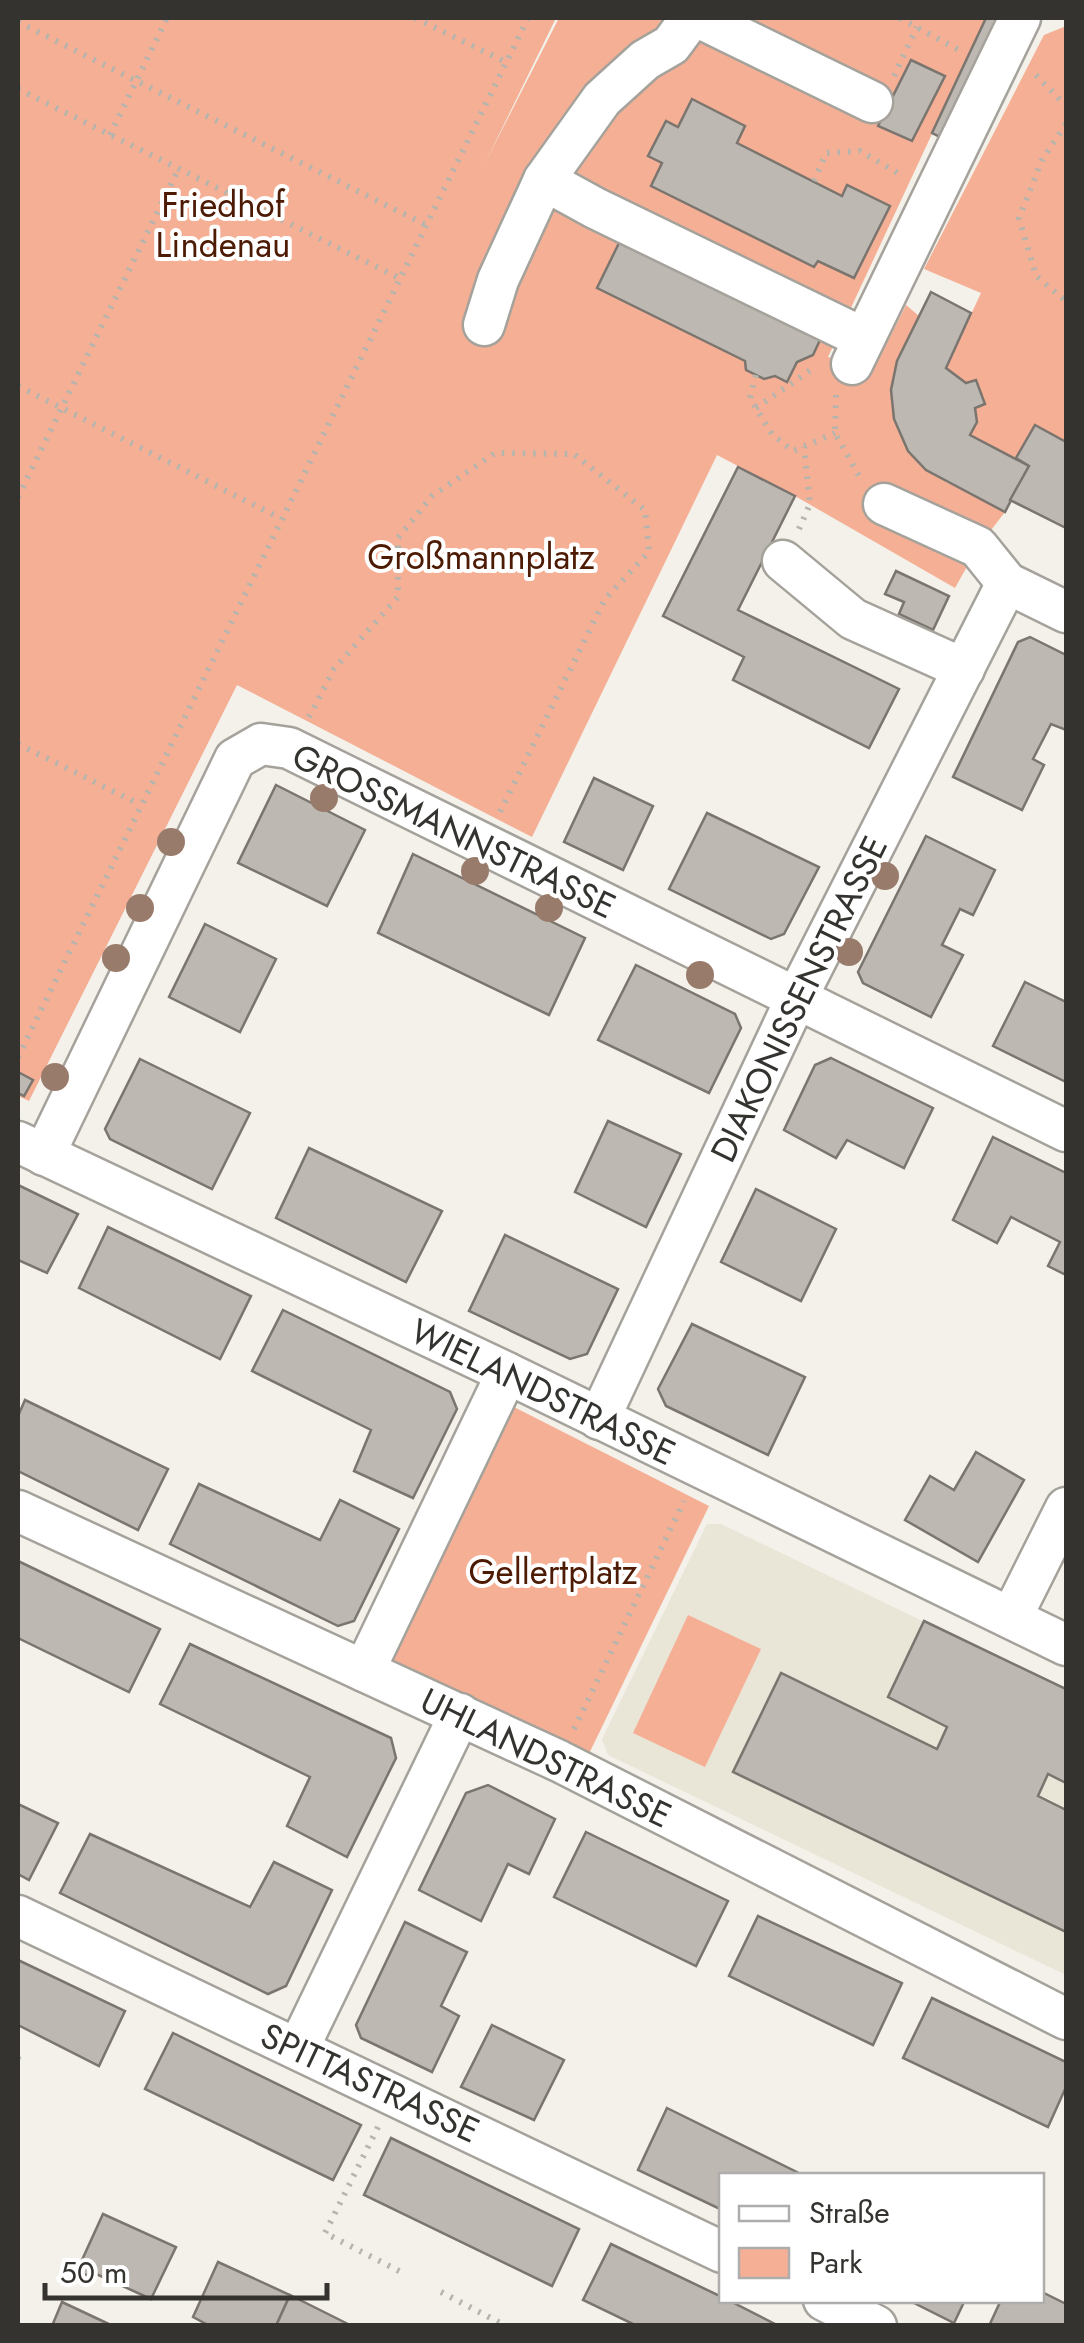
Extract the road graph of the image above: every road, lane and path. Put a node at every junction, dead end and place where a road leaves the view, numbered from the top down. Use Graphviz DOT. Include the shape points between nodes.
graph roads {
  1 [pos="166,18"];
  2 [pos="415,18"];
  3 [pos="528,18"];
  4 [pos="691,18"];
  5 [pos="700,18"];
  6 [pos="900,18"];
  7 [pos="1020,18"];
  8 [pos="18,22"];
  9 [pos="506,62"];
  10 [pos="993,68"];
  11 [pos="136,81"];
  12 [pos="18,89"];
  13 [pos="872,102"];
  14 [pos="1066,124"];
  15 [pos="110,135"];
  16 [pos="179,168"];
  17 [pos="544,180"];
  18 [pos="814,182"];
  19 [pos="933,193"];
  20 [pos="426,224"];
  21 [pos="400,278"];
  22 [pos="1066,301"];
  23 [pos="484,325"];
  24 [pos="849,342"];
  25 [pos="756,375"];
  26 [pos="18,386"];
  27 [pos="62,408"];
  28 [pos="756,409"];
  29 [pos="835,433"];
  30 [pos="804,447"];
  31 [pos="18,497"];
  32 [pos="810,504"];
  33 [pos="884,504"];
  34 [pos="280,518"];
  35 [pos="783,562"];
  36 [pos="1007,583"];
  37 [pos="1066,612"];
  38 [pos="964,669"];
  39 [pos="18,744"];
  40 [pos="289,748"];
  41 [pos="139,804"];
  42 [pos="484,844"];
  43 [pos="796,999"];
  44 [pos="18,1057"];
  45 [pos="1066,1130"];
  46 [pos="31,1149"];
  47 [pos="506,1372"];
  48 [pos="599,1420"];
  49 [pos="700,1468"];
  50 [pos="1066,1508"];
  51 [pos="18,1511"];
  52 [pos="1011,1618"];
  53 [pos="1066,1645"];
  54 [pos="364,1671"];
  55 [pos="460,1714"];
  56 [pos="559,1761"];
  57 [pos="18,1916"];
  58 [pos="1066,2019"];
  59 [pos="298,2049"];
  60 [pos="394,2095"];
  61 [pos="719,2251"];
  62 [pos="402,2272"];
  63 [pos="440,2292"];
  64 [pos="830,2303"];
  65 [pos="506,2326"];
  66 [pos="876,2326"];
  1 -- 11 [label="path"];
  2 -- 9 [label="path"];
  3 -- 9 [label="path"];
  4 -- 17 [label="street" via="671,45 602,99"];
  5 -- 13 [label="street"];
  6 -- 10 [label="path"];
  7 -- 10 [label="street"];
  8 -- 11 [label="path"];
  9 -- 20 [label="path"];
  10 -- 19 [label="street"];
  11 -- 15 [label="path"];
  11 -- 20 [label="path"];
  12 -- 15 [label="path"];
  14 -- 22 [label="path" via="1042,160 1019,218 1036,276"];
  15 -- 16 [label="path"];
  16 -- 21 [label="path"];
  16 -- 27 [label="path"];
  17 -- 23 [label="street"];
  17 -- 24 [label="street"];
  18 -- 19 [label="path" via="826,154 860,151"];
  19 -- 24 [label="street"];
  20 -- 21 [label="path"];
  21 -- 34 [label="path"];
  24 -- 28 [label="path"];
  24 -- 29 [label="path"];
  25 -- 28 [label="path" via="750,398"];
  26 -- 27 [label="path"];
  27 -- 31 [label="path"];
  27 -- 34 [label="path"];
  28 -- 30 [label="path" via="793,451"];
  29 -- 30 [label="path"];
  29 -- 33 [label="path"];
  30 -- 32 [label="path"];
  33 -- 36 [label="street" via="978,547"];
  34 -- 41 [label="path"];
  35 -- 38 [label="street" via="853,619"];
  36 -- 37 [label="street"];
  36 -- 38 [label="street, DIAKONISSENSTRASSE"];
  38 -- 43 [label="street, DIAKONISSENSTRASSE"];
  39 -- 41 [label="path"];
  40 -- 42 [label="street, GROSSMANNSTRASSE"];
  40 -- 42 [label="path" via="334,669 398,598 398,538 432,496 495,453 574,454 645,510 649,552 606,599"];
  40 -- 46 [label="street, GROSSMANNSTRASSE" via="261,744 235,759"];
  41 -- 44 [label="path"];
  42 -- 43 [label="street, GROSSMANNSTRASSE"];
  43 -- 45 [label="street, GROSSMANNSTRASSE"];
  43 -- 48 [label="street, DIAKONISSENSTRASSE"];
  46 -- 47 [label="street, WIELANDSTRASSE"];
  47 -- 48 [label="street, WIELANDSTRASSE"];
  47 -- 54 [label="street"];
  48 -- 49 [label="street, WIELANDSTRASSE"];
  49 -- 52 [label="street, WIELANDSTRASSE"];
  49 -- 56 [label="path"];
  50 -- 52 [label="street"];
  51 -- 54 [label="street, UHLANDSTRASSE"];
  52 -- 53 [label="street, WIELANDSTRASSE"];
  54 -- 55 [label="street, UHLANDSTRASSE"];
  55 -- 56 [label="street, UHLANDSTRASSE"];
  55 -- 59 [label="street"];
  56 -- 58 [label="street, UHLANDSTRASSE"];
  57 -- 59 [label="street, SPITTASTRASSE"];
  59 -- 60 [label="street, SPITTASTRASSE"];
  60 -- 61 [label="street, SPITTASTRASSE"];
  60 -- 62 [label="path" via="325,2233"];
  63 -- 65 [label="path"];
  64 -- 66 [label="street"];
}
